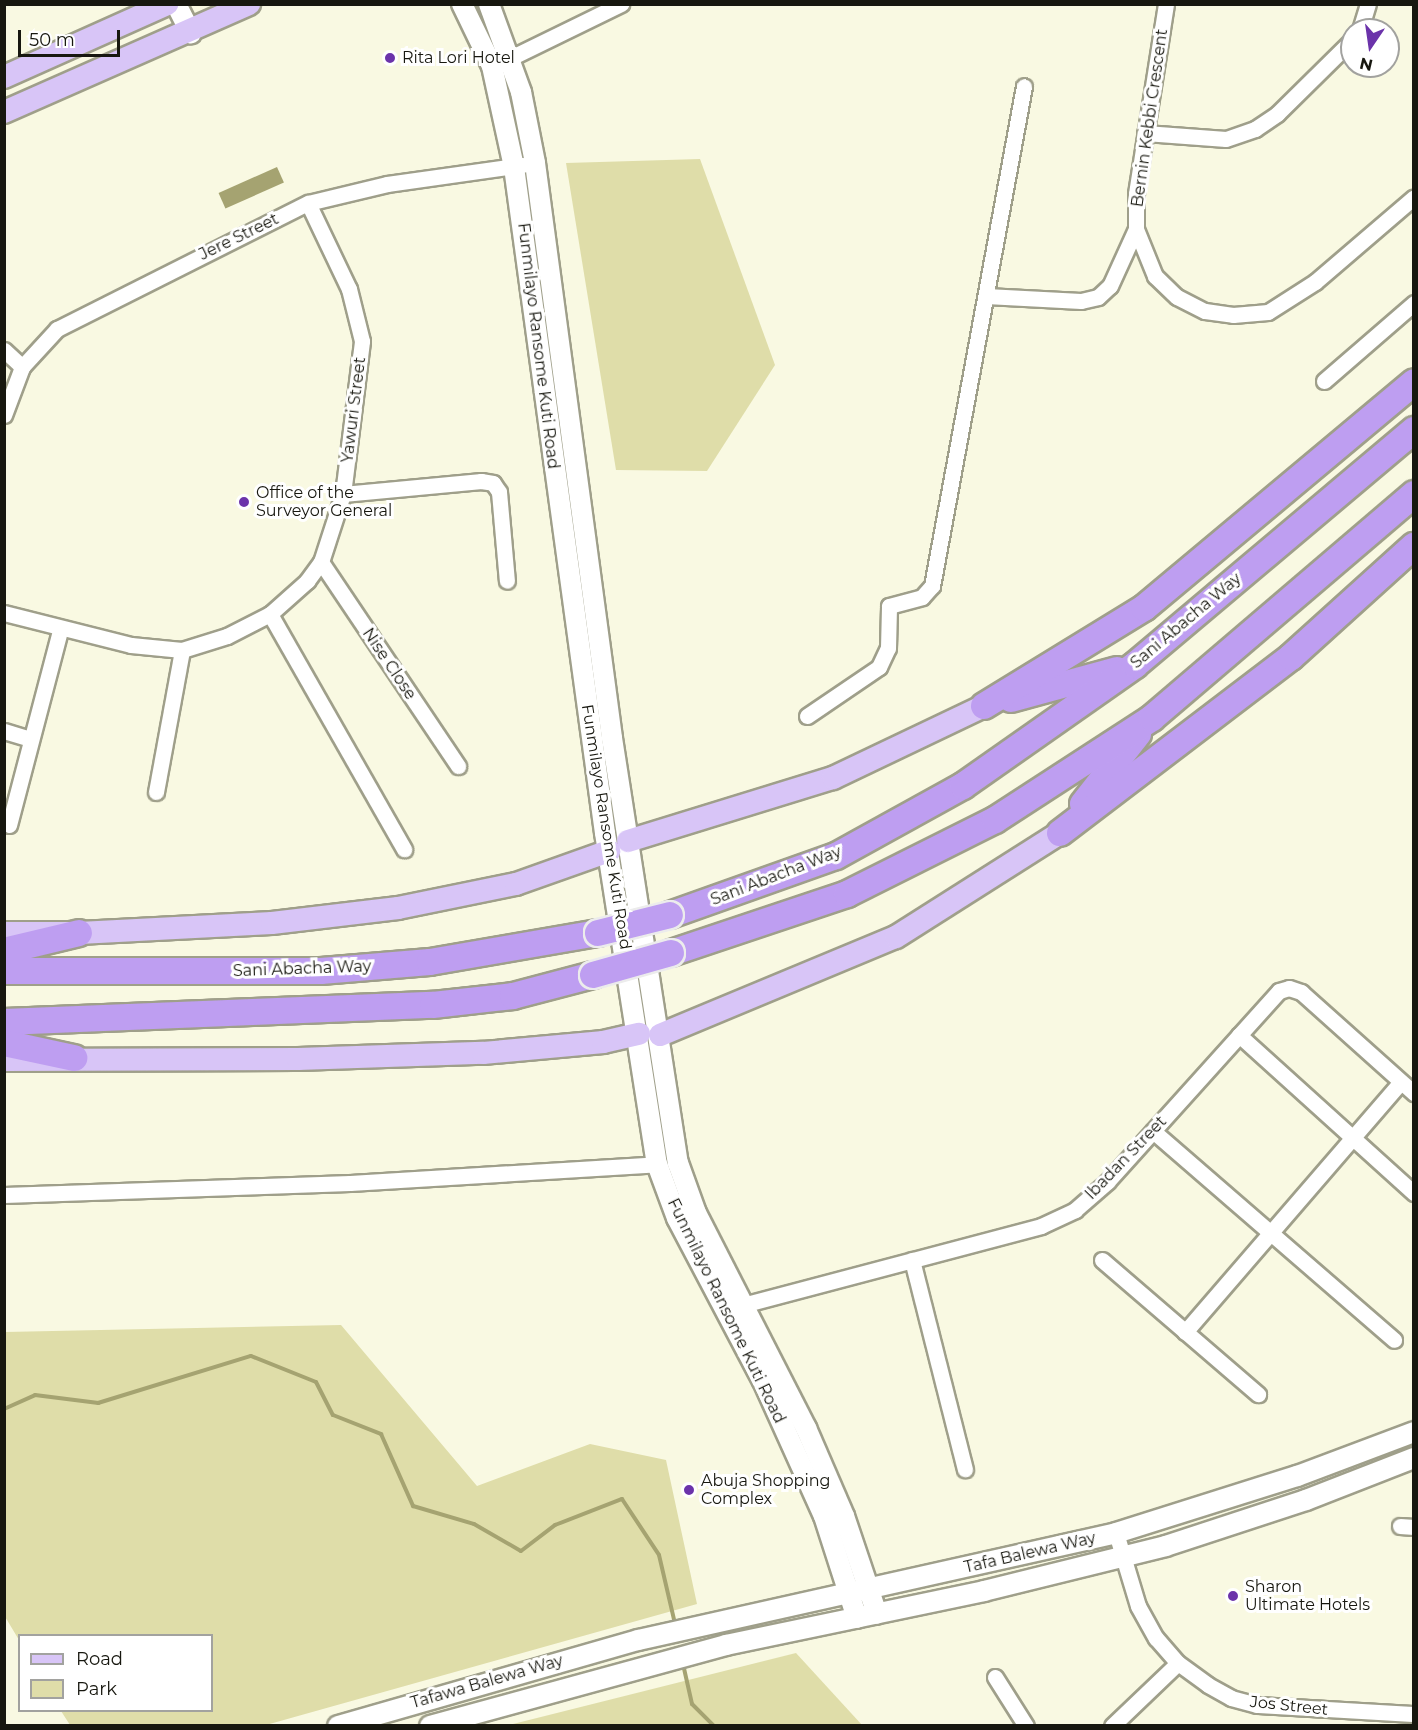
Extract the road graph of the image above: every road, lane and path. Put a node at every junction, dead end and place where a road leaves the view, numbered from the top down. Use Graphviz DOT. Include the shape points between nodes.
graph roads {
  1 [pos="167,4"];
  2 [pos="176,4"];
  3 [pos="249,4"];
  4 [pos="462,4"];
  5 [pos="489,4"];
  6 [pos="621,4"];
  7 [pos="1166,4"];
  8 [pos="216,12"];
  9 [pos="191,33"];
  10 [pos="1340,52"];
  11 [pos="511,59"];
  12 [pos="492,66"];
  13 [pos="4,77"];
  14 [pos="1024,86"];
  15 [pos="4,112"];
  16 [pos="1145,133"];
  17 [pos="535,163"];
  18 [pos="514,166"];
  19 [pos="1413,197"];
  20 [pos="308,203"];
  21 [pos="1136,229"];
  22 [pos="986,296"];
  23 [pos="1413,303"];
  24 [pos="4,350"];
  25 [pos="22,367"];
  26 [pos="1324,381"];
  27 [pos="1413,382"];
  28 [pos="1413,411"];
  29 [pos="4,415"];
  30 [pos="1413,430"];
  31 [pos="1364,470"];
  32 [pos="343,494"];
  33 [pos="1413,494"];
  34 [pos="1413,546"];
  35 [pos="321,562"];
  36 [pos="507,581"];
  37 [pos="4,613"];
  38 [pos="270,614"];
  39 [pos="60,630"];
  40 [pos="182,650"];
  41 [pos="1135,665"];
  42 [pos="984,706"];
  43 [pos="807,716"];
  44 [pos="1152,718"];
  45 [pos="4,731"];
  46 [pos="31,739"];
  47 [pos="458,766"];
  48 [pos="156,792"];
  49 [pos="9,825"];
  50 [pos="1060,833"];
  51 [pos="618,846"];
  52 [pos="404,849"];
  53 [pos="4,933"];
  54 [pos="79,933"];
  55 [pos="4,951"];
  56 [pos="4,971"];
  57 [pos="4,1022"];
  58 [pos="649,1034"];
  59 [pos="1239,1035"];
  60 [pos="4,1043"];
  61 [pos="74,1058"];
  62 [pos="4,1060"];
  63 [pos="1401,1082"];
  64 [pos="1413,1094"];
  65 [pos="1153,1131"];
  66 [pos="1351,1139"];
  67 [pos="657,1164"];
  68 [pos="1413,1193"];
  69 [pos="4,1195"];
  70 [pos="1269,1233"];
  71 [pos="912,1260"];
  72 [pos="1102,1260"];
  73 [pos="735,1307"];
  74 [pos="1185,1332"];
  75 [pos="1394,1340"];
  76 [pos="1258,1394"];
  77 [pos="1413,1432"];
  78 [pos="1413,1458"];
  79 [pos="964,1469"];
  80 [pos="1116,1533"];
  81 [pos="1122,1558"];
  82 [pos="870,1588"];
  83 [pos="850,1592"];
  84 [pos="877,1614"];
  85 [pos="857,1618"];
  86 [pos="638,1640"];
  87 [pos="1178,1663"];
  88 [pos="645,1665"];
  89 [pos="995,1677"];
  90 [pos="1413,1714"];
  91 [pos="1353,1719"];
  92 [pos="338,1725"];
  93 [pos="430,1725"];
  94 [pos="1026,1725"];
  95 [pos="1112,1725"];
  1 -- 13 [label="main road"];
  2 -- 9 [label="street"];
  3 -- 8 [label="main road"];
  4 -- 12 [label="street, Funmilayo Ransome Kuti Road"];
  5 -- 11 [label="street, Funmilayo Ransome Kuti Road"];
  6 -- 11 [label="street"];
  7 -- 16 [label="street, Bernin Kebbi Crescent"];
  8 -- 9 [label="main road"];
  9 -- 15 [label="main road"];
  10 -- 16 [label="street" via="1277,114 1255,129 1226,139"];
  11 -- 12 [label="street"];
  11 -- 17 [label="street, Funmilayo Ransome Kuti Road"];
  12 -- 18 [label="street, Funmilayo Ransome Kuti Road"];
  14 -- 22 [label="street"];
  16 -- 21 [label="street, Bernin Kebbi Crescent" via="1136,194"];
  17 -- 18 [label="street, Jere Street"];
  17 -- 51 [label="street, Funmilayo Ransome Kuti Road"];
  18 -- 20 [label="street, Jere Street" via="387,184"];
  18 -- 51 [label="street, Funmilayo Ransome Kuti Road"];
  19 -- 21 [label="street, Bernin Kebbi Crescent" via="1315,282 1268,312 1233,315 1205,311 1178,297 1155,276"];
  20 -- 25 [label="street, Jere Street" via="57,329"];
  20 -- 32 [label="street, Yawuri Street" via="350,289 362,341"];
  21 -- 22 [label="street" via="1110,286 1098,297 1081,301"];
  22 -- 43 [label="street" via="932,586 922,597 889,606 888,648 879,667"];
  23 -- 26 [label="street"];
  24 -- 25 [label="street"];
  25 -- 29 [label="street, Jere Street"];
  27 -- 42 [label="highway" via="1144,608"];
  28 -- 31 [label="highway"];
  30 -- 31 [label="highway, Sani Abacha Way"];
  31 -- 41 [label="highway, Sani Abacha Way"];
  32 -- 35 [label="street, Yawuri Street"];
  32 -- 36 [label="street" via="493,483 499,492"];
  33 -- 44 [label="highway"];
  34 -- 50 [label="highway" via="1291,657"];
  35 -- 38 [label="street, Yawuri Street" via="307,581"];
  35 -- 47 [label="street, Nise Close"];
  37 -- 39 [label="street, Yawuri Street"];
  38 -- 40 [label="street, Yawuri Street" via="227,636"];
  38 -- 52 [label="street"];
  39 -- 40 [label="street, Yawuri Street" via="131,645"];
  39 -- 46 [label="street"];
  40 -- 48 [label="street"];
  41 -- 42 [label="highway"];
  41 -- 56 [label="highway, Sani Abacha Way, bridge" via="963,786 836,856 670,915 598,933 430,962 321,971"];
  42 -- 51 [label="main road" via="833,778"];
  44 -- 50 [label="highway"];
  44 -- 57 [label="highway, bridge" via="995,820 847,894 593,975 513,996 433,1005"];
  45 -- 46 [label="street"];
  46 -- 49 [label="street"];
  50 -- 58 [label="main road" via="896,937"];
  51 -- 54 [label="main road" via="516,884 398,908 272,923"];
  51 -- 58 [label="street, Funmilayo Ransome Kuti Road"];
  53 -- 54 [label="main road"];
  54 -- 55 [label="highway"];
  58 -- 61 [label="main road" via="483,1053 298,1059"];
  58 -- 67 [label="street, Funmilayo Ransome Kuti Road"];
  58 -- 73 [label="street, Funmilayo Ransome Kuti Road" via="678,1163"];
  59 -- 63 [label="street, Ibadan Street" via="1278,991 1289,988 1301,992"];
  59 -- 65 [label="street, Ibadan Street"];
  59 -- 66 [label="street"];
  60 -- 61 [label="highway"];
  61 -- 62 [label="main road"];
  63 -- 64 [label="street, Ibadan Street"];
  63 -- 66 [label="street"];
  65 -- 70 [label="street"];
  65 -- 71 [label="street, Ibadan Street" via="1107,1182 1075,1210 1041,1226"];
  66 -- 68 [label="street"];
  66 -- 70 [label="street"];
  67 -- 69 [label="street" via="350,1183"];
  67 -- 73 [label="street, Funmilayo Ransome Kuti Road" via="677,1218"];
  70 -- 74 [label="street"];
  70 -- 75 [label="street"];
  71 -- 73 [label="street, Ibadan Street"];
  71 -- 79 [label="street"];
  72 -- 74 [label="street"];
  73 -- 82 [label="street, Funmilayo Ransome Kuti Road" via="806,1428"];
  73 -- 83 [label="street, Funmilayo Ransome Kuti Road" via="824,1516"];
  74 -- 76 [label="street"];
  77 -- 80 [label="street, Tafa Balewa Way" via="1234,1497"];
  78 -- 81 [label="street, Tafa Balewa Way" via="1226,1528"];
  80 -- 81 [label="street, Jos Street"];
  80 -- 82 [label="street, Tafa Balewa Way"];
  81 -- 84 [label="street, Tafa Balewa Way"];
  81 -- 87 [label="street, Jos Street" via="1138,1606 1156,1638"];
  82 -- 83 [label="street, Tafa Balewa Way"];
  82 -- 84 [label="street, Funmilayo Ransome Kuti Road"];
  83 -- 85 [label="street, Funmilayo Ransome Kuti Road"];
  83 -- 86 [label="street, Tafa Balewa Way"];
  84 -- 85 [label="street, Tafa Balewa Way"];
  85 -- 88 [label="street, Tafa Balewa Way"];
  86 -- 92 [label="street, Tafawa Balewa Way"];
  87 -- 91 [label="street, Jos Street" via="1231,1698"];
  87 -- 95 [label="street"];
  88 -- 93 [label="street, Tafawa Balewa Way"];
  89 -- 94 [label="street"];
  90 -- 91 [label="street, Jos Street"];
}
